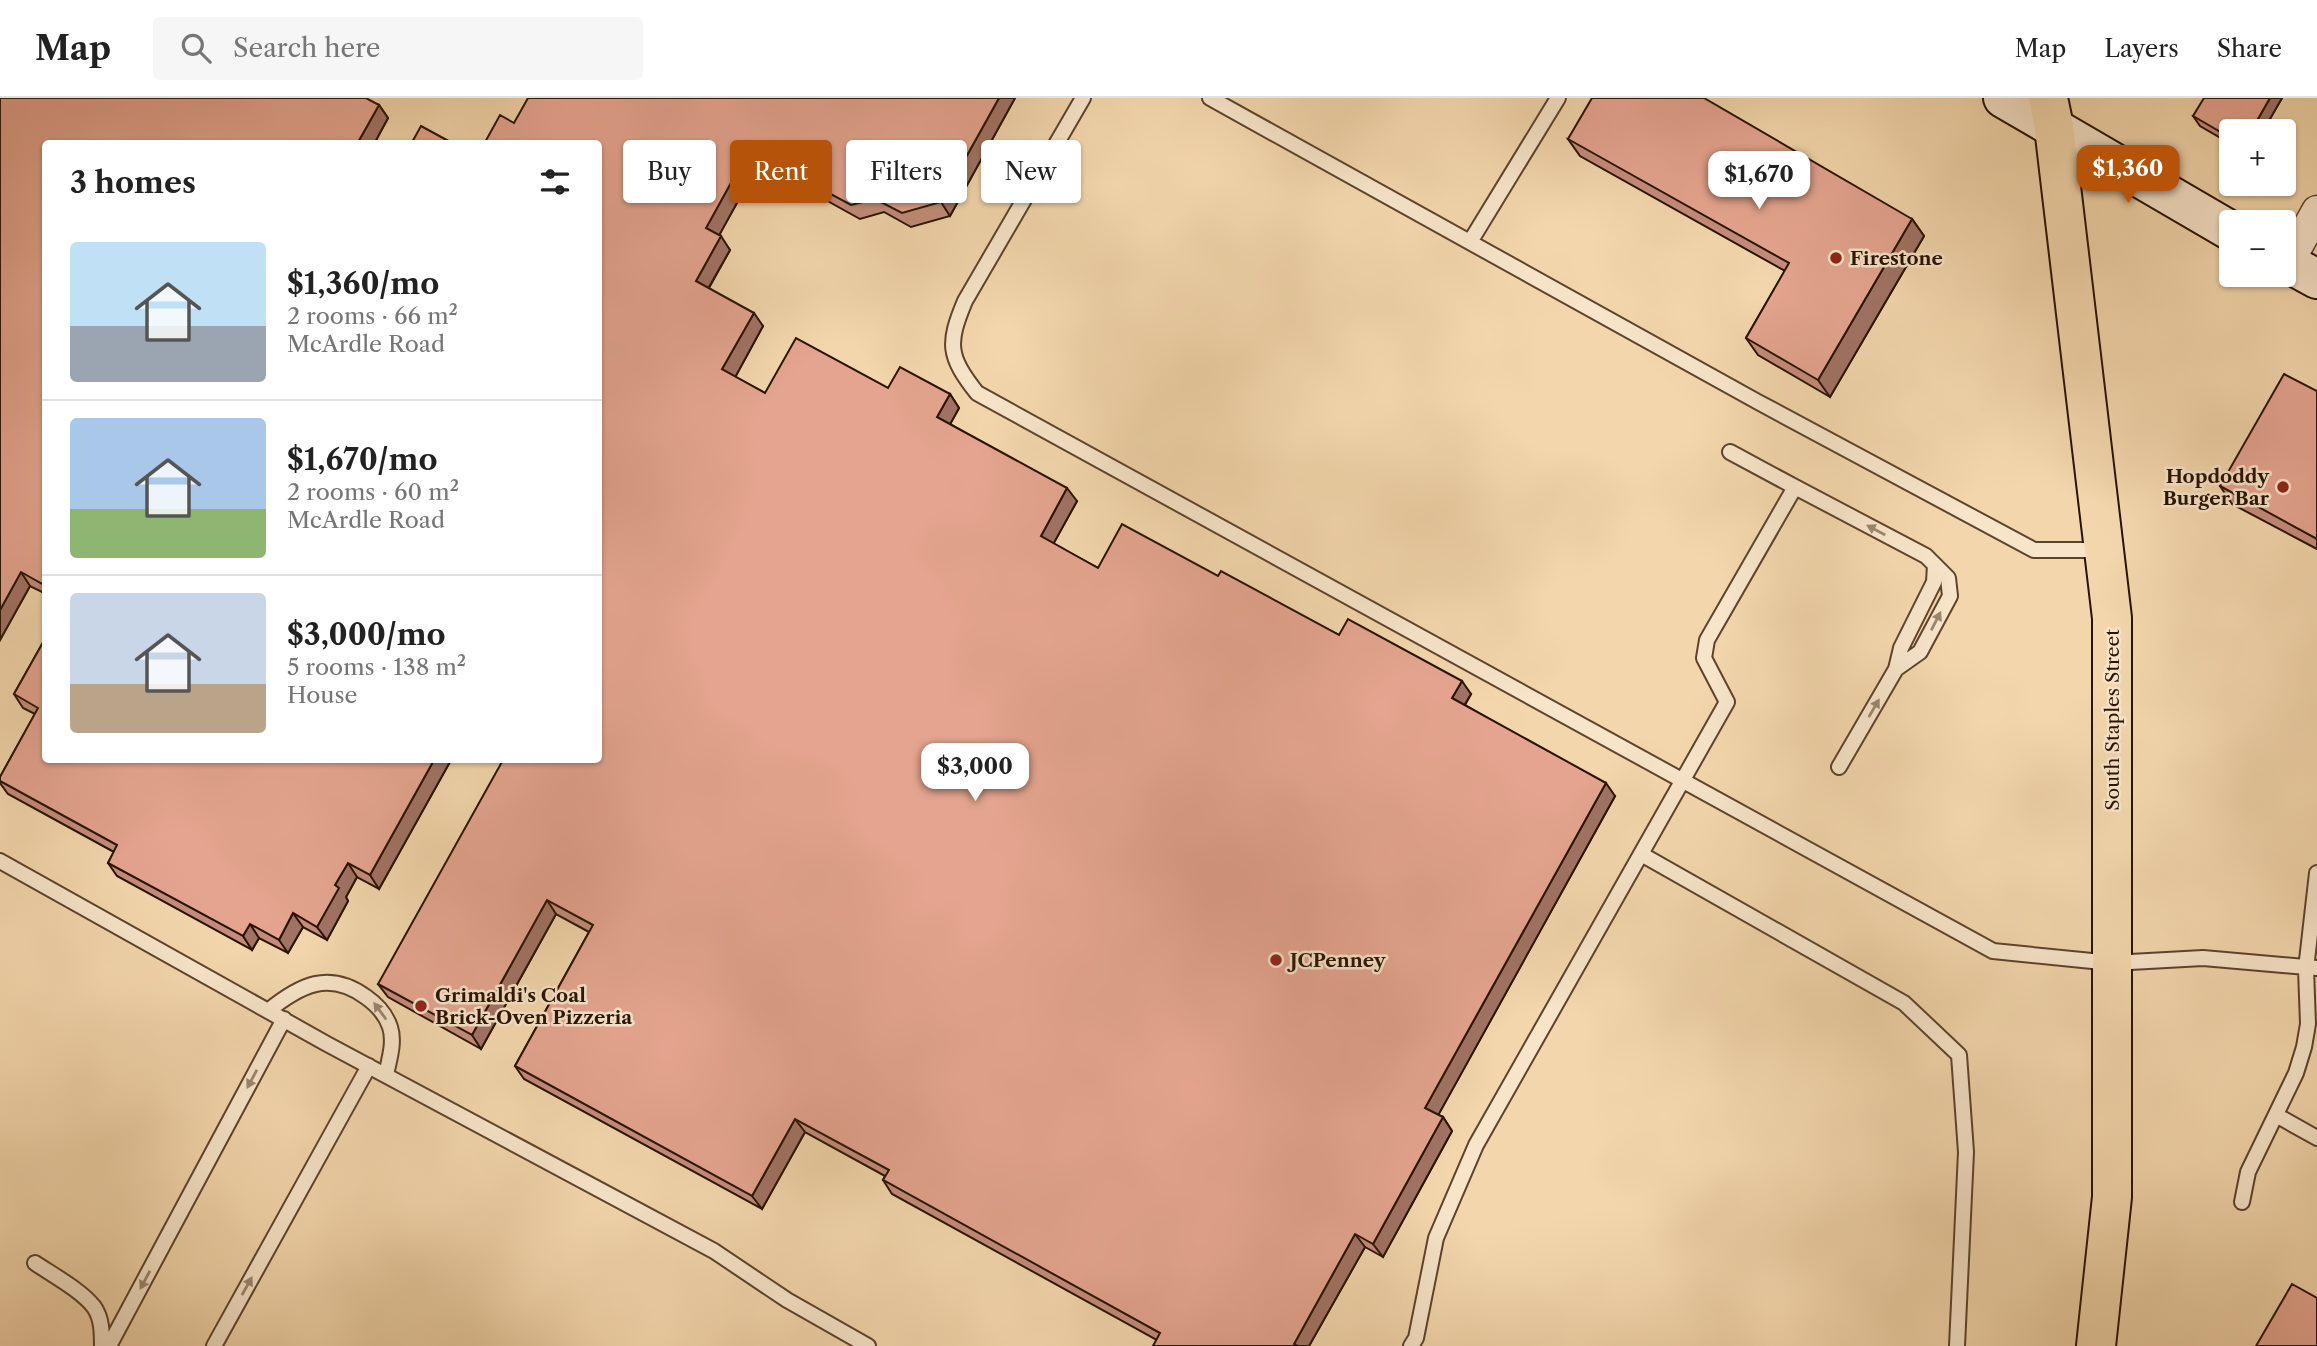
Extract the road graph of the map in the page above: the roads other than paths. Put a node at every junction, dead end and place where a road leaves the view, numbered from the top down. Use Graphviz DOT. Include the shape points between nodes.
graph roads {
  1 [pos="1083,98"];
  2 [pos="1210,98"];
  3 [pos="1558,98"];
  4 [pos="2003,98"];
  5 [pos="2051,113"];
  6 [pos="2317,211"];
  7 [pos="2219,223"];
  8 [pos="1470,242"];
  9 [pos="2296,268"];
  10 [pos="1730,452"];
  11 [pos="1795,487"];
  12 [pos="2104,551"];
  13 [pos="1839,767"];
  14 [pos="1683,781"];
  15 [pos="1641,854"];
  16 [pos="0,861"];
  17 [pos="2317,873"];
  18 [pos="2112,963"];
  19 [pos="2312,968"];
  20 [pos="268,1011"];
  21 [pos="284,1019"];
  22 [pos="369,1066"];
  23 [pos="386,1075"];
  24 [pos="2276,1115"];
  25 [pos="2317,1138"];
  26 [pos="2242,1202"];
  27 [pos="35,1262"];
  28 [pos="102,1346"];
  29 [pos="109,1346"];
  30 [pos="214,1346"];
  31 [pos="868,1346"];
  32 [pos="1411,1346"];
  33 [pos="1957,1346"];
  34 [pos="2096,1346"];
  1 -- 14 [label="lane" via="954,325 952,349 961,372 977,393"];
  2 -- 8 [label="lane"];
  3 -- 8 [label="lane"];
  4 -- 5 [label="main road"];
  5 -- 7 [label="main road"];
  5 -- 12 [label="main road, South Staples Street"];
  6 -- 9 [label="street"];
  8 -- 12 [label="lane" via="2034,551"];
  10 -- 11 [label="lane"];
  13 -- 11 [label="lane, one-way" via="1896,669 1901,648 1934,582 1935,565"];
  11 -- 14 [label="lane" via="1707,640 1704,658 1727,702"];
  12 -- 18 [label="main road, South Staples Street" via="2112,618"];
  14 -- 15 [label="lane"];
  14 -- 18 [label="lane" via="1993,951"];
  15 -- 32 [label="lane" via="1476,1145 1436,1237"];
  15 -- 33 [label="lane" via="1905,1003 1959,1055 1966,1152"];
  16 -- 20 [label="lane"];
  17 -- 19 [label="lane"];
  18 -- 19 [label="lane" via="2203,958"];
  18 -- 34 [label="main road, South Staples Street" via="2112,1197"];
  19 -- 24 [label="lane" via="2304,1047"];
  20 -- 21 [label="lane"];
  23 -- 20 [label="lane, one-way" via="390,1027 382,1012 359,991 331,982 314,983 290,993"];
  21 -- 22 [label="lane"];
  21 -- 29 [label="lane, one-way"];
  22 -- 23 [label="lane"];
  30 -- 22 [label="lane, one-way"];
  23 -- 31 [label="lane" via="714,1251"];
  24 -- 25 [label="lane"];
  24 -- 26 [label="lane" via="2248,1172"];
  27 -- 28 [label="lane" via="94,1308 101,1324"];
}
